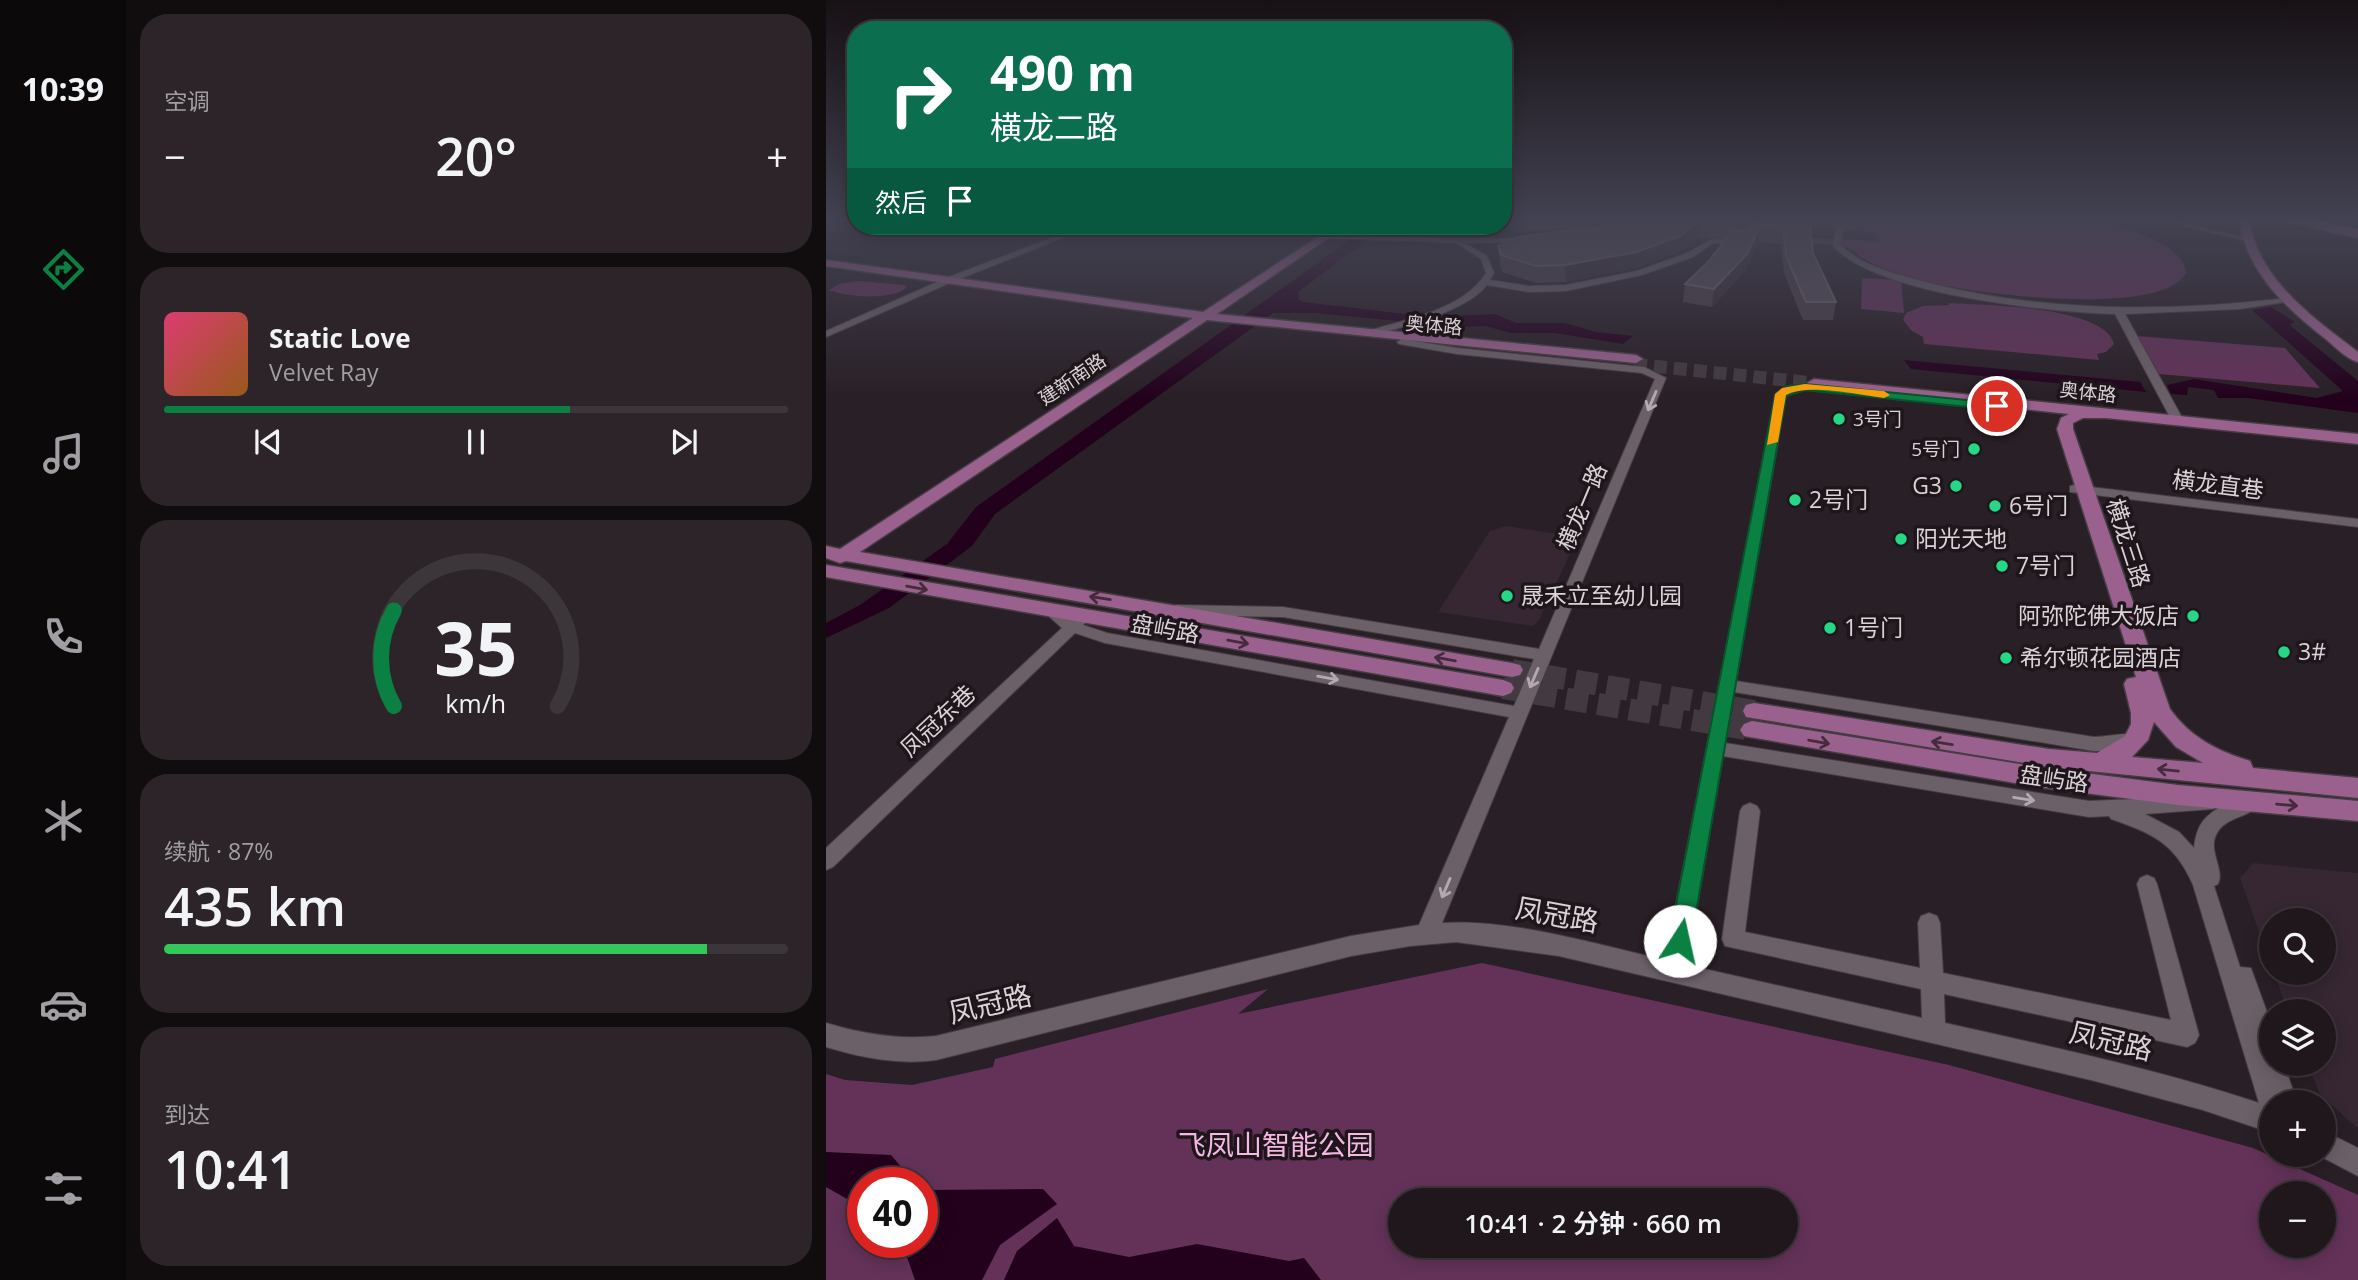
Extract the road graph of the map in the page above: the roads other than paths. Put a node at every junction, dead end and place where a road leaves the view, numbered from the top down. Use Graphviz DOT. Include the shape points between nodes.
graph roads {
  1 [pos="930,280"];
  2 [pos="952,280"];
  3 [pos="1254,280"];
  4 [pos="1610,280"];
  5 [pos="1911,280"];
  6 [pos="2270,280"];
  7 [pos="2284,280"];
  8 [pos="946,282"];
  9 [pos="1486,282"];
  10 [pos="1234,293"];
  11 [pos="2288,301"];
  12 [pos="1102,306"];
  13 [pos="1146,308"];
  14 [pos="2119,312"];
  15 [pos="1196,317"];
  16 [pos="1300,325"];
  17 [pos="1374,332"];
  18 [pos="826,334"];
  19 [pos="1157,338"];
  20 [pos="1402,342"];
  21 [pos="2358,347"];
  22 [pos="2358,358"];
  23 [pos="2021,406"];
  24 [pos="2109,413"];
  25 [pos="2176,417"];
  26 [pos="2358,431"];
  27 [pos="2358,439"];
  28 [pos="2080,490"];
  29 [pos="928,499"];
  30 [pos="2358,523"];
  31 [pos="835,553"];
  32 [pos="826,566"];
  33 [pos="826,571"];
  34 [pos="889,583"];
  35 [pos="1014,584"];
  36 [pos="826,588"];
  37 [pos="1174,610"];
  38 [pos="1079,622"];
  39 [pos="1544,655"];
  40 [pos="1727,685"];
  41 [pos="1520,713"];
  42 [pos="2141,732"];
  43 [pos="1715,748"];
  44 [pos="2099,764"];
  45 [pos="2039,777"];
  46 [pos="2358,786"];
  47 [pos="2251,802"];
  48 [pos="2140,808"];
  49 [pos="2088,809"];
  50 [pos="1750,811"];
  51 [pos="2358,811"];
  52 [pos="2178,841"];
  53 [pos="826,861"];
  54 [pos="2147,884"];
  55 [pos="1930,923"];
  56 [pos="1426,935"];
  57 [pos="1674,972"];
  58 [pos="1931,981"];
  59 [pos="2259,1024"];
  60 [pos="1934,1032"];
  61 [pos="826,1035"];
  62 [pos="2268,1090"];
  63 [pos="2259,1116"];
  64 [pos="2336,1151"];
  65 [pos="2358,1164"];
  1 -- 8 [label="main road"];
  2 -- 8 [label="street"];
  3 -- 10 [label="main road, 建新南路"];
  4 -- 9 [label="street" via="1529,289"];
  5 -- 14 [label="street" via="1988,298"];
  6 -- 11 [label="main road"];
  7 -- 21 [label="main road"];
  8 -- 12 [label="main road"];
  8 -- 13 [label="main road"];
  8 -- 18 [label="street"];
  9 -- 17 [label="street" via="1469,297"];
  10 -- 13 [label="main road" via="1197,304"];
  10 -- 15 [label="main road, 建新南路"];
  10 -- 16 [label="main road" via="1227,305 1233,314"];
  11 -- 14 [label="street" via="2207,311"];
  11 -- 22 [label="main road"];
  12 -- 15 [label="main road"];
  12 -- 19 [label="main road" via="1159,317 1166,325"];
  13 -- 15 [label="main road"];
  14 -- 25 [label="street"];
  15 -- 16 [label="main road, 奥体路"];
  15 -- 19 [label="main road, 建新南路"];
  15 -- 20 [label="main road, 奥体路"];
  15 -- 29 [label="main road, 建新南路"];
  16 -- 17 [label="main road, 奥体路"];
  17 -- 20 [label="main road, 奥体路" via="1635,362"];
  19 -- 31 [label="main road, 建新南路"];
  20 -- 39 [label="street, 横龙一路, one-way" via="1639,369 1660,376"];
  23 -- 24 [label="main road, 奥体路"];
  23 -- 25 [label="main road, 奥体路" via="1814,380"];
  23 -- 28 [label="main road, 横龙三路" via="2053,426"];
  23 -- 40 [label="street" via="1812,387 1783,392"];
  24 -- 25 [label="main road, 奥体路"];
  24 -- 28 [label="main road, 横龙三路" via="2080,414 2066,421"];
  25 -- 26 [label="main road, 奥体路"];
  25 -- 27 [label="main road, 奥体路"];
  28 -- 30 [label="street, 横龙直巷"];
  28 -- 42 [label="main road, 横龙三路" via="2141,703"];
  28 -- 46 [label="main road, 横龙三路" via="2159,712 2172,731 2200,752 2230,765"];
  29 -- 31 [label="main road, 建新南路"];
  29 -- 35 [label="main road" via="893,537 894,548 911,556 992,570"];
  31 -- 32 [label="main road, 建新南路"];
  31 -- 35 [label="main road, 盘屿路"];
  33 -- 34 [label="main road, 盘屿路"];
  34 -- 36 [label="main road"];
  34 -- 38 [label="main road, 盘屿路, one-way" via="1051,611"];
  37 -- 35 [label="main road, 盘屿路, one-way"];
  38 -- 37 [label="main road, 盘屿路, one-way" via="1508,679"];
  37 -- 39 [label="street" via="1283,612"];
  38 -- 41 [label="street, one-way" via="1105,638"];
  38 -- 53 [label="street, 凤冠东巷"];
  39 -- 41 [label="street, 横龙一路, one-way"];
  40 -- 42 [label="street" via="2094,744 2118,744"];
  40 -- 43 [label="street"];
  41 -- 56 [label="street, 横龙一路, one-way"];
  42 -- 44 [label="main road" via="2126,750"];
  43 -- 49 [label="street, one-way"];
  43 -- 57 [label="street"];
  44 -- 45 [label="main road, 盘屿路, one-way" via="1753,721"];
  46 -- 44 [label="main road, 盘屿路, one-way"];
  45 -- 47 [label="main road, 盘屿路"];
  45 -- 48 [label="street" via="2112,795"];
  47 -- 48 [label="street"];
  47 -- 51 [label="main road, 盘屿路, one-way"];
  47 -- 59 [label="street" via="2215,820 2205,833 2203,850"];
  48 -- 49 [label="street"];
  48 -- 52 [label="street"];
  49 -- 52 [label="street" via="2132,818"];
  50 -- 58 [label="street" via="1733,939"];
  52 -- 62 [label="street" via="2197,868"];
  54 -- 58 [label="street" via="2187,1035"];
  55 -- 58 [label="street"];
  56 -- 57 [label="street, 凤冠路" via="1491,935"];
  56 -- 61 [label="street, 凤冠路" via="1351,946 936,1048 871,1048"];
  57 -- 60 [label="street, 凤冠路"];
  58 -- 60 [label="street"];
  60 -- 63 [label="street, 凤冠路" via="2150,1083"];
  64 -- 65 [label="street"];
}
